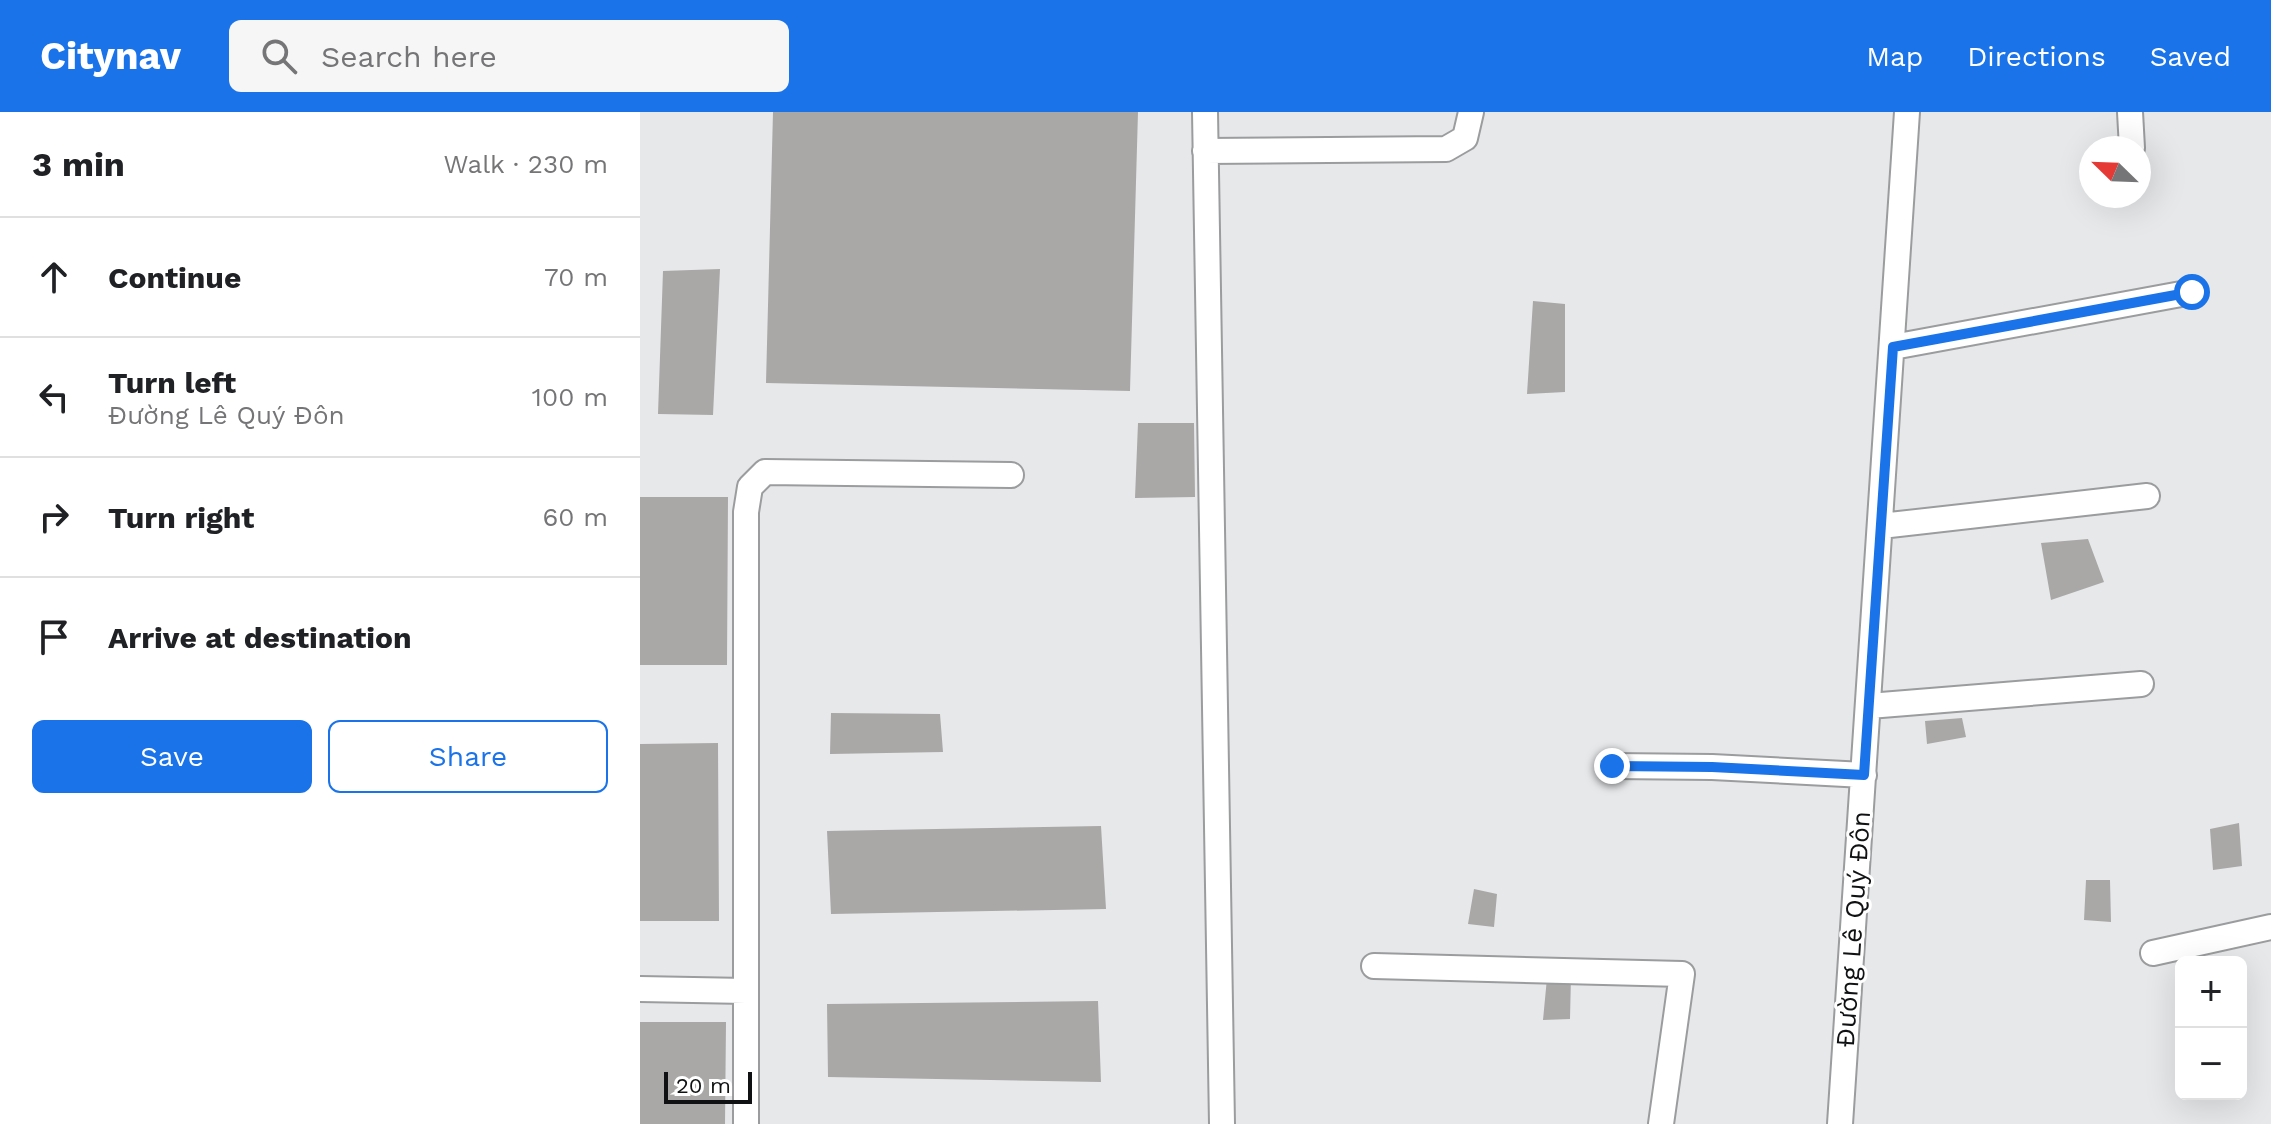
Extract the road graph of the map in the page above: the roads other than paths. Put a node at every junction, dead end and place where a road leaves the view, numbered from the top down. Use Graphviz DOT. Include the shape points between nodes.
graph roads {
  1 [pos="1205,112"];
  2 [pos="1471,112"];
  3 [pos="1907,112"];
  4 [pos="2130,112"];
  5 [pos="2131,136"];
  6 [pos="1205,151"];
  7 [pos="2192,292"];
  8 [pos="1893,347"];
  9 [pos="1011,475"];
  10 [pos="2147,496"];
  11 [pos="1881,526"];
  12 [pos="2141,684"];
  13 [pos="1869,706"];
  14 [pos="1612,766"];
  15 [pos="1864,775"];
  16 [pos="2271,927"];
  17 [pos="2153,953"];
  18 [pos="1374,966"];
  19 [pos="640,989"];
  20 [pos="746,991"];
  21 [pos="746,1124"];
  22 [pos="1222,1124"];
  23 [pos="1661,1124"];
  24 [pos="1840,1124"];
  1 -- 6 [label="street"];
  2 -- 6 [label="street" via="1465,138 1446,149"];
  3 -- 8 [label="street, Đường Lê Quý Đôn"];
  4 -- 5 [label="street"];
  6 -- 22 [label="street"];
  7 -- 8 [label="street"];
  8 -- 11 [label="street, Đường Lê Quý Đôn"];
  9 -- 20 [label="street" via="765,472 750,487"];
  10 -- 11 [label="street"];
  11 -- 13 [label="street, Đường Lê Quý Đôn"];
  12 -- 13 [label="street"];
  13 -- 15 [label="street, Đường Lê Quý Đôn"];
  14 -- 15 [label="street"];
  15 -- 24 [label="street, Đường Lê Quý Đôn"];
  16 -- 17 [label="street"];
  18 -- 23 [label="street" via="1682,974"];
  19 -- 20 [label="street"];
  20 -- 21 [label="street"];
}
